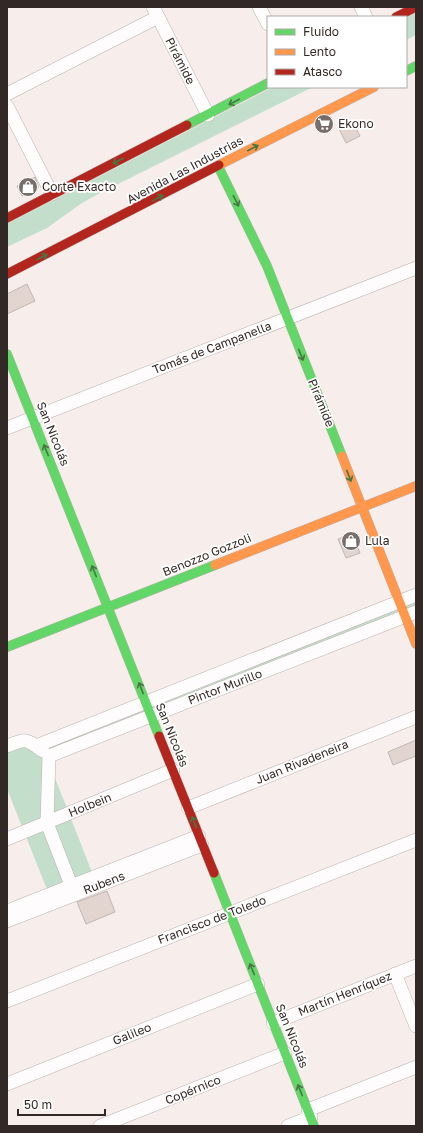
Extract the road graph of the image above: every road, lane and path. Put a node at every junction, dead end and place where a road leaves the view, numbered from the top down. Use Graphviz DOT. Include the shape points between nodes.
graph roads {
  1 [pos="259,7"];
  2 [pos="361,7"];
  3 [pos="416,7"];
  4 [pos="155,12"];
  5 [pos="366,16"];
  6 [pos="398,16"];
  7 [pos="267,22"];
  8 [pos="416,66"];
  9 [pos="407,70"];
  10 [pos="267,85"];
  11 [pos="372,88"];
  12 [pos="7,94"];
  13 [pos="7,106"];
  14 [pos="208,115"];
  15 [pos="218,166"];
  16 [pos="52,194"];
  17 [pos="7,218"];
  18 [pos="416,268"];
  19 [pos="7,274"];
  20 [pos="287,319"];
  21 [pos="7,354"];
  22 [pos="33,418"];
  23 [pos="7,428"];
  24 [pos="416,486"];
  25 [pos="362,507"];
  26 [pos="416,595"];
  27 [pos="399,601"];
  28 [pos="108,607"];
  29 [pos="410,614"];
  30 [pos="416,644"];
  31 [pos="7,647"];
  32 [pos="146,702"];
  33 [pos="151,715"];
  34 [pos="416,717"];
  35 [pos="7,746"];
  36 [pos="36,746"];
  37 [pos="49,756"];
  38 [pos="173,770"];
  39 [pos="188,808"];
  40 [pos="47,820"];
  41 [pos="7,831"];
  42 [pos="7,839"];
  43 [pos="416,840"];
  44 [pos="201,841"];
  45 [pos="71,885"];
  46 [pos="7,911"];
  47 [pos="230,913"];
  48 [pos="7,921"];
  49 [pos="416,966"];
  50 [pos="395,974"];
  51 [pos="258,984"];
  52 [pos="7,1001"];
  53 [pos="273,1023"];
  54 [pos="416,1026"];
  55 [pos="285,1053"];
  56 [pos="416,1067"];
  57 [pos="7,1084"];
  58 [pos="311,1121"];
  59 [pos="100,1126"];
  60 [pos="288,1126"];
  1 -- 7 [label="street"];
  2 -- 5 [label="street"];
  3 -- 6 [label="street"];
  4 -- 12 [label="street"];
  4 -- 14 [label="street, Pirámide"];
  8 -- 9 [label="street"];
  10 -- 14 [label="street, one-way"];
  15 -- 11 [label="street, Avenida Las Industrias, one-way"];
  13 -- 16 [label="street"];
  14 -- 16 [label="street, one-way"];
  19 -- 15 [label="street, Avenida Las Industrias, one-way"];
  15 -- 20 [label="street, Pirámide, one-way" via="257,244"];
  16 -- 17 [label="street"];
  18 -- 20 [label="street, Tomás de Campanella"];
  20 -- 22 [label="street, Tomás de Campanella"];
  20 -- 25 [label="street, Pirámide, one-way"];
  21 -- 22 [label="street, San Nicolás"];
  22 -- 23 [label="street, Tomás de Campanella"];
  28 -- 22 [label="street, San Nicolás, one-way"];
  24 -- 25 [label="street, Benozzo Gozzoli"];
  25 -- 27 [label="street, Pirámide"];
  25 -- 28 [label="street, Benozzo Gozzoli"];
  26 -- 27 [label="street, Pintor Murillo"];
  27 -- 29 [label="street, Pirámide"];
  27 -- 32 [label="street, Pintor Murillo"];
  28 -- 31 [label="street, Benozzo Gozzoli"];
  32 -- 28 [label="street, San Nicolás, one-way"];
  29 -- 30 [label="street, Pirámide"];
  29 -- 33 [label="street, Pintor Murillo"];
  32 -- 33 [label="street, San Nicolás"];
  32 -- 36 [label="street, Pintor Murillo"];
  33 -- 37 [label="street, Pintor Murillo"];
  33 -- 38 [label="street, San Nicolás"];
  34 -- 39 [label="street, Juan Rivadeneira"];
  35 -- 36 [label="street" via="24,740"];
  36 -- 37 [label="street"];
  37 -- 40 [label="street"];
  38 -- 39 [label="street, San Nicolás"];
  38 -- 40 [label="street, Holbein"];
  44 -- 39 [label="street, San Nicolás, one-way"];
  40 -- 41 [label="street, Holbein"];
  40 -- 42 [label="street, Holbein"];
  40 -- 45 [label="street"];
  43 -- 47 [label="street, Francisco de Toledo"];
  44 -- 45 [label="street, Rubens"];
  44 -- 47 [label="street, San Nicolás"];
  44 -- 48 [label="street, Rubens"];
  45 -- 46 [label="street, Rubens"];
  51 -- 47 [label="street, San Nicolás, one-way"];
  47 -- 52 [label="street, Francisco de Toledo"];
  49 -- 50 [label="street, Martín Henríquez"];
  50 -- 53 [label="street, Martín Henríquez"];
  50 -- 54 [label="street"];
  51 -- 53 [label="street, San Nicolás"];
  51 -- 57 [label="street, Galileo"];
  53 -- 55 [label="street, San Nicolás"];
  58 -- 55 [label="street, San Nicolás, one-way"];
  55 -- 59 [label="street, Copérnico"];
  56 -- 58 [label="street"];
  58 -- 60 [label="street"];
}
